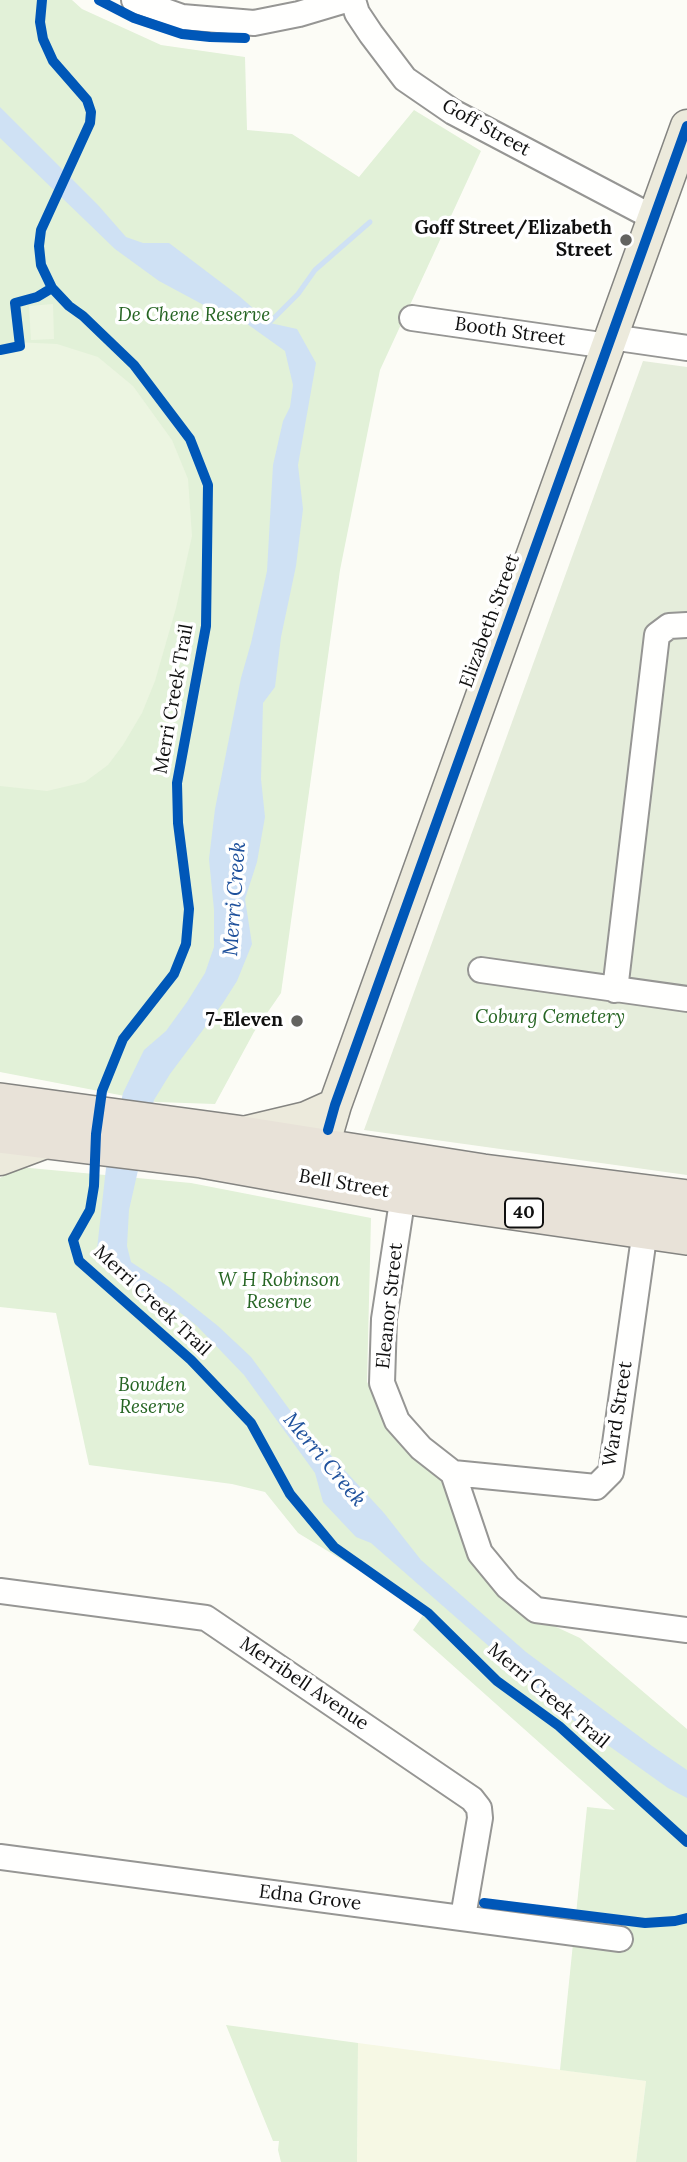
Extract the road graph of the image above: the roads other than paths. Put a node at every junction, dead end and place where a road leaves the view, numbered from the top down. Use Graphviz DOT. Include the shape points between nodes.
graph roads {
  1 [pos="134,0"];
  2 [pos="346,0"];
  3 [pos="353,0"];
  4 [pos="685,139"];
  5 [pos="654,218"];
  6 [pos="412,318"];
  7 [pos="609,342"];
  8 [pos="687,348"];
  9 [pos="687,625"];
  10 [pos="481,971"];
  11 [pos="615,990"];
  12 [pos="687,999"];
  13 [pos="0,1102"];
  14 [pos="335,1105"];
  15 [pos="61,1130"];
  16 [pos="236,1134"];
  17 [pos="0,1135"];
  18 [pos="160,1139"];
  19 [pos="0,1159"];
  20 [pos="318,1164"];
  21 [pos="650,1194"];
  22 [pos="403,1195"];
  23 [pos="687,1199"];
  24 [pos="645,1230"];
  25 [pos="687,1236"];
  26 [pos="453,1473"];
  27 [pos="0,1591"];
  28 [pos="687,1630"];
  29 [pos="0,1857"];
  30 [pos="463,1917"];
  31 [pos="620,1939"];
  1 -- 2 [label="street" via="182,17 254,23"];
  3 -- 5 [label="street, Goff Street" via="371,34 405,79 453,112"];
  4 -- 5 [label="main road, Elizabeth Street"];
  5 -- 7 [label="main road, Elizabeth Street"];
  6 -- 7 [label="street, Booth Street"];
  7 -- 8 [label="street, Booth Street"];
  7 -- 14 [label="main road, Elizabeth Street"];
  9 -- 11 [label="street" via="669,626 657,635"];
  10 -- 11 [label="street"];
  11 -- 12 [label="street"];
  13 -- 15 [label="highway, Bell Street / 40"];
  14 -- 16 [label="main road" via="306,1118"];
  14 -- 20 [label="main road, Elizabeth Street"];
  15 -- 17 [label="highway, Bell Street / 40"];
  15 -- 18 [label="highway, Bell Street / 40"];
  15 -- 19 [label="main road"];
  16 -- 18 [label="highway, Bell Street / 40"];
  16 -- 20 [label="highway, Bell Street / 40"];
  18 -- 20 [label="highway, Bell Street / 40"];
  20 -- 21 [label="highway, Bell Street / 40" via="483,1173"];
  20 -- 22 [label="highway, Bell Street / 40"];
  21 -- 23 [label="highway, Bell Street / 40"];
  21 -- 24 [label="street, Ward Street"];
  22 -- 24 [label="highway, Bell Street / 40"];
  22 -- 26 [label="street, Eleanor Street" via="384,1319 382,1383 397,1421"];
  24 -- 25 [label="highway, Bell Street / 40"];
  24 -- 26 [label="street, Ward Street" via="611,1472 596,1487"];
  26 -- 28 [label="street" via="480,1553 508,1587 536,1610"];
  27 -- 30 [label="street, Merribell Avenue" via="205,1618 472,1799 480,1818"];
  29 -- 30 [label="street, Edna Grove"];
  30 -- 31 [label="street, Edna Grove"];
}
